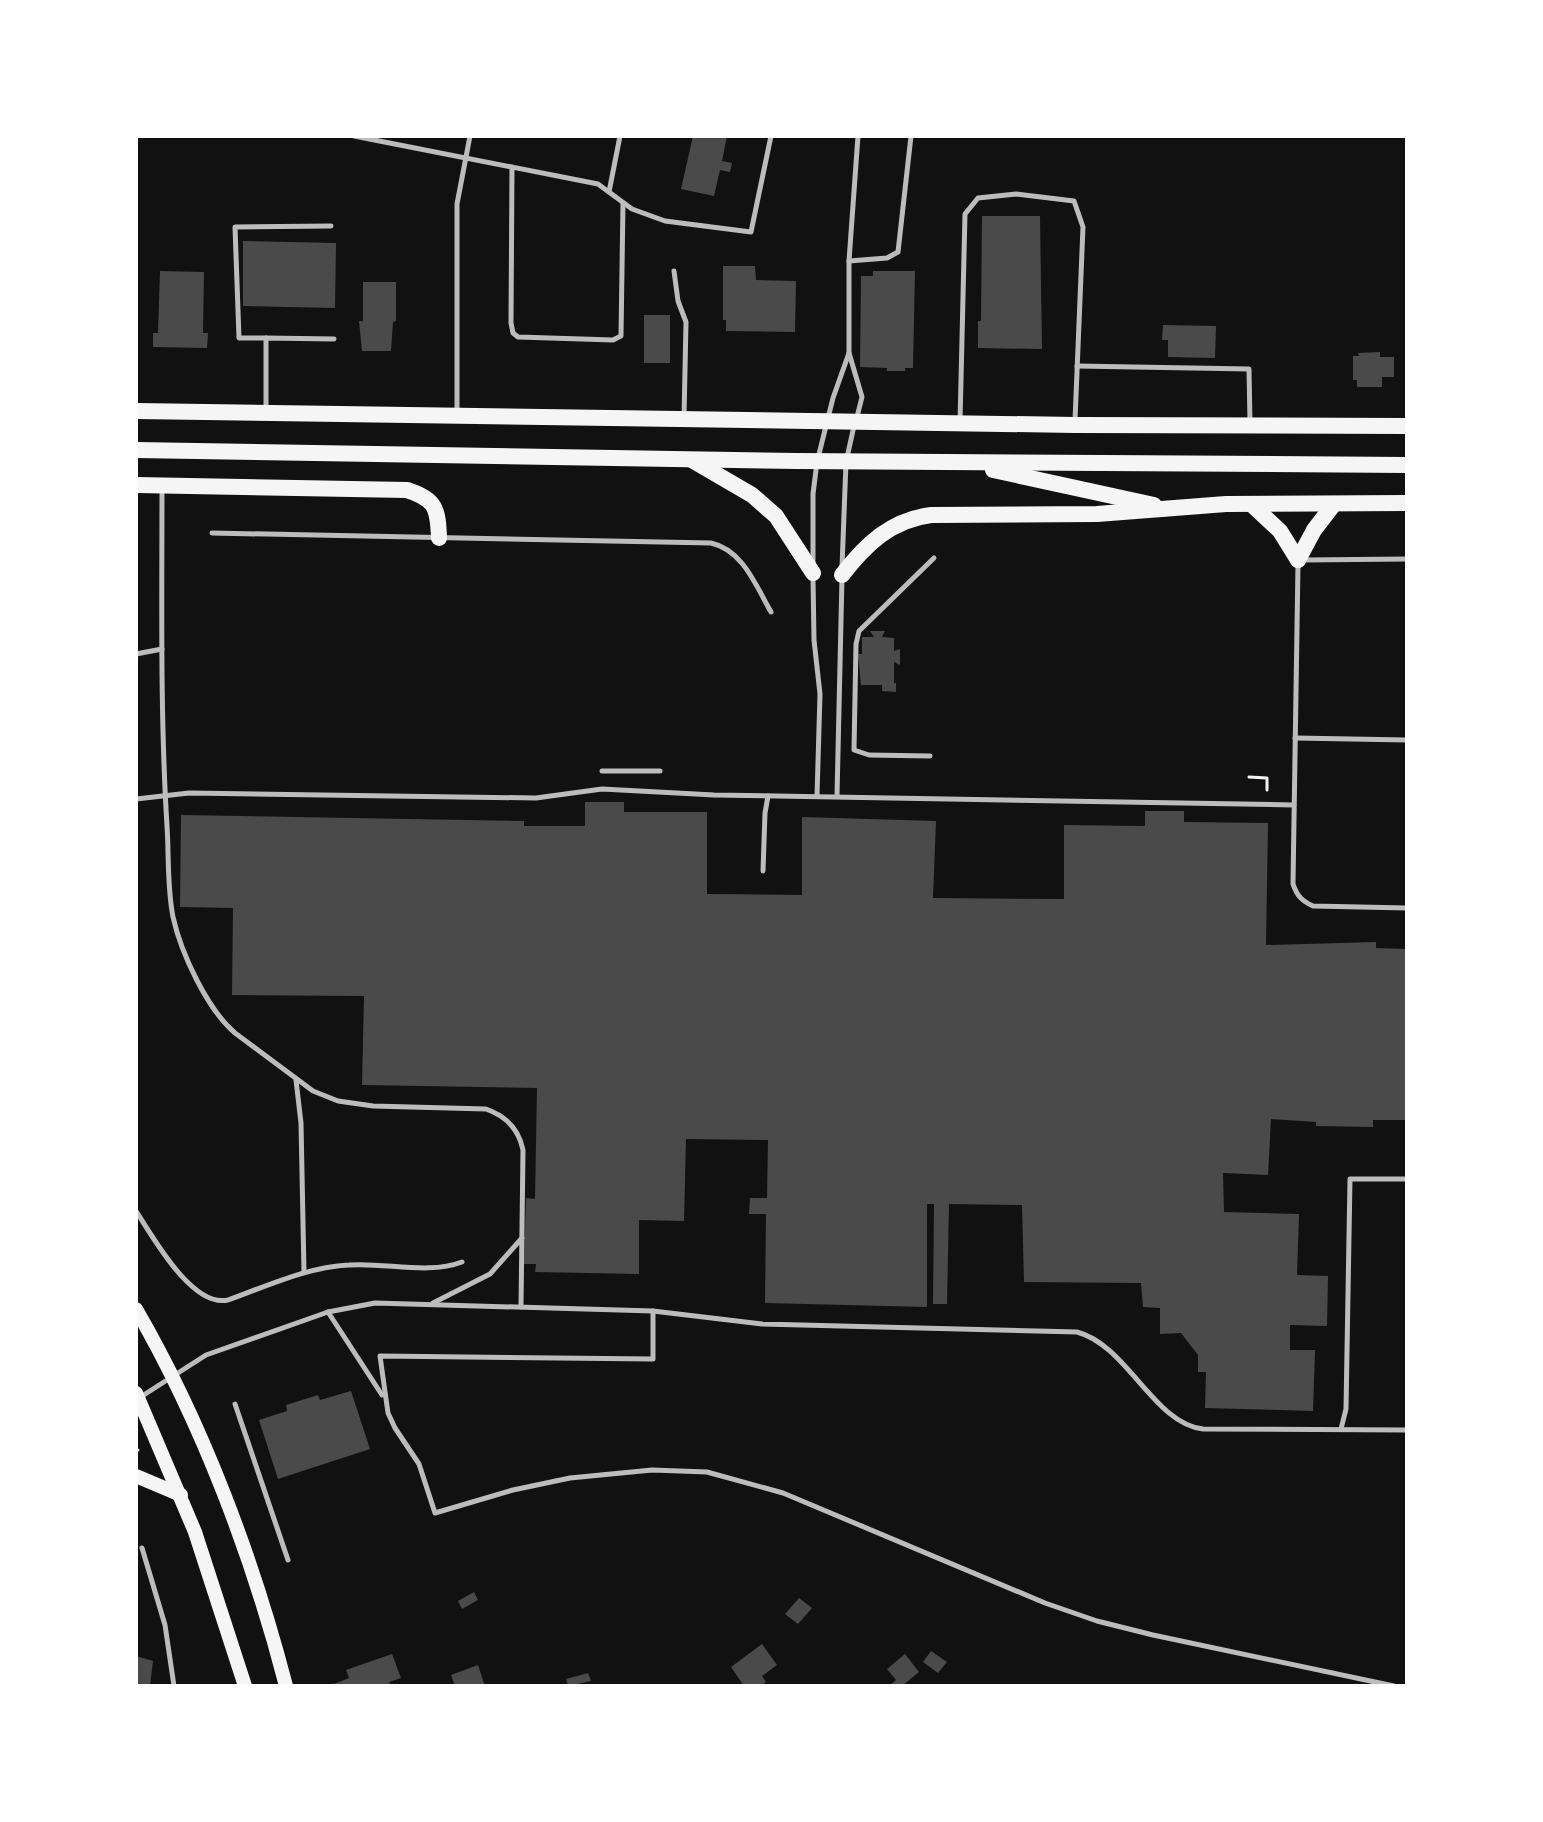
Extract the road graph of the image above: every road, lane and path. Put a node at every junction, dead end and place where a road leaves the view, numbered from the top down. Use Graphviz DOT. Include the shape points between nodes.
graph roads {
  1 [pos="354,136"];
  2 [pos="470,136"];
  3 [pos="620,136"];
  4 [pos="771,136"];
  5 [pos="858,136"];
  6 [pos="911,136"];
  7 [pos="466,158"];
  8 [pos="512,167"];
  9 [pos="609,192"];
  10 [pos="623,203"];
  11 [pos="331,226"];
  12 [pos="849,261"];
  13 [pos="674,271"];
  14 [pos="266,338"];
  15 [pos="334,339"];
  16 [pos="849,353"];
  17 [pos="1077,366"];
  18 [pos="136,411"];
  19 [pos="266,413"];
  20 [pos="457,415"];
  21 [pos="684,419"];
  22 [pos="826,421"];
  23 [pos="855,422"];
  24 [pos="960,423"];
  25 [pos="1075,425"];
  26 [pos="1250,425"];
  27 [pos="1407,426"];
  28 [pos="136,450"];
  29 [pos="691,460"];
  30 [pos="817,462"];
  31 [pos="846,462"];
  32 [pos="963,463"];
  33 [pos="1407,465"];
  34 [pos="136,485"];
  35 [pos="162,486"];
  36 [pos="1407,503"];
  37 [pos="1251,504"];
  38 [pos="1334,504"];
  39 [pos="1168,508"];
  40 [pos="212,533"];
  41 [pos="439,538"];
  42 [pos="934,558"];
  43 [pos="1407,559"];
  44 [pos="1298,560"];
  45 [pos="813,573"];
  46 [pos="842,575"];
  47 [pos="771,612"];
  48 [pos="162,649"];
  49 [pos="136,654"];
  50 [pos="1295,738"];
  51 [pos="1407,740"];
  52 [pos="930,756"];
  53 [pos="602,771"];
  54 [pos="660,771"];
  55 [pos="1249,777"];
  56 [pos="1267,790"];
  57 [pos="164,795"];
  58 [pos="768,796"];
  59 [pos="817,796"];
  60 [pos="837,796"];
  61 [pos="136,799"];
  62 [pos="1294,805"];
  63 [pos="763,871"];
  64 [pos="1407,908"];
  65 [pos="296,1079"];
  66 [pos="1407,1179"];
  67 [pos="136,1211"];
  68 [pos="522,1238"];
  69 [pos="462,1262"];
  70 [pos="304,1272"];
  71 [pos="432,1304"];
  72 [pos="521,1307"];
  73 [pos="136,1309"];
  74 [pos="653,1311"];
  75 [pos="328,1312"];
  76 [pos="172,1377"];
  77 [pos="384,1397"];
  78 [pos="137,1398"];
  79 [pos="235,1404"];
  80 [pos="1341,1429"];
  81 [pos="1407,1430"];
  82 [pos="136,1476"];
  83 [pos="181,1495"];
  84 [pos="142,1548"];
  85 [pos="288,1560"];
  86 [pos="174,1686"];
  87 [pos="245,1686"];
  88 [pos="286,1686"];
  89 [pos="1394,1686"];
  1 -- 7 [label="lane"];
  2 -- 7 [label="lane"];
  3 -- 9 [label="lane"];
  4 -- 10 [label="lane" via="751,232 665,221"];
  5 -- 12 [label="lane"];
  6 -- 12 [label="lane" via="898,252"];
  7 -- 8 [label="lane"];
  7 -- 20 [label="lane" via="457,204"];
  8 -- 9 [label="lane" via="598,184"];
  8 -- 10 [label="lane" via="511,323 518,337 621,336"];
  9 -- 10 [label="lane"];
  11 -- 14 [label="lane" via="235,227 239,338"];
  12 -- 16 [label="lane"];
  13 -- 21 [label="lane" via="686,322"];
  14 -- 15 [label="lane"];
  14 -- 19 [label="lane"];
  16 -- 22 [label="lane"];
  16 -- 23 [label="lane" via="862,397"];
  17 -- 24 [label="lane" via="1083,227 1074,201 1016,194 978,198 965,214"];
  17 -- 25 [label="lane"];
  17 -- 26 [label="lane" via="1249,369"];
  18 -- 19 [label="main road"];
  19 -- 20 [label="main road"];
  20 -- 21 [label="main road"];
  21 -- 22 [label="main road"];
  22 -- 23 [label="main road"];
  22 -- 30 [label="lane"];
  23 -- 24 [label="main road"];
  23 -- 31 [label="lane"];
  24 -- 25 [label="main road"];
  25 -- 26 [label="main road"];
  26 -- 27 [label="main road"];
  28 -- 29 [label="main road"];
  29 -- 30 [label="main road"];
  29 -- 45 [label="main road" via="752,495 776,516"];
  30 -- 31 [label="main road"];
  30 -- 45 [label="lane"];
  31 -- 32 [label="main road"];
  31 -- 46 [label="lane"];
  32 -- 33 [label="main road"];
  32 -- 39 [label="main road"];
  34 -- 35 [label="main road"];
  35 -- 41 [label="main road" via="407,490 436,508"];
  35 -- 48 [label="lane"];
  36 -- 38 [label="main road"];
  37 -- 38 [label="main road"];
  37 -- 39 [label="main road"];
  37 -- 44 [label="main road" via="1280,531"];
  38 -- 44 [label="main road"];
  39 -- 46 [label="main road" via="917,516 874,539"];
  40 -- 41 [label="lane"];
  41 -- 47 [label="lane" via="718,544 742,563"];
  42 -- 52 [label="lane" via="859,631 856,644 854,750"];
  43 -- 44 [label="lane"];
  44 -- 50 [label="lane"];
  45 -- 59 [label="lane" via="820,694"];
  46 -- 60 [label="lane"];
  48 -- 49 [label="lane"];
  48 -- 57 [label="lane"];
  50 -- 51 [label="lane"];
  50 -- 62 [label="lane"];
  53 -- 54 [label="lane"];
  55 -- 56 [label="path" via="1267,778"];
  57 -- 58 [label="lane" via="536,798 602,789"];
  57 -- 61 [label="lane"];
  57 -- 65 [label="lane" via="174,919 207,1001 223,1023"];
  58 -- 59 [label="lane"];
  58 -- 63 [label="lane"];
  59 -- 60 [label="lane"];
  60 -- 62 [label="lane"];
  62 -- 64 [label="lane" via="1293,884 1305,902"];
  65 -- 68 [label="lane" via="325,1097 354,1105 476,1108 504,1118 523,1150"];
  65 -- 70 [label="lane"];
  66 -- 80 [label="lane" via="1350,1179 1346,1409"];
  67 -- 70 [label="lane" via="178,1273 216,1301"];
  68 -- 71 [label="lane" via="490,1274"];
  68 -- 72 [label="lane"];
  69 -- 70 [label="lane" via="353,1264"];
  71 -- 72 [label="lane"];
  71 -- 75 [label="lane" via="375,1303"];
  72 -- 74 [label="lane"];
  73 -- 76 [label="main road"];
  74 -- 77 [label="lane" via="653,1359 380,1356"];
  74 -- 80 [label="lane" via="762,1324 1077,1332 1098,1340 1187,1426"];
  75 -- 76 [label="lane" via="206,1355"];
  75 -- 77 [label="lane"];
  76 -- 78 [label="lane"];
  76 -- 88 [label="main road" via="248,1561"];
  77 -- 89 [label="lane" via="395,1428 419,1464 435,1513 570,1478 652,1470 707,1472 783,1493 1097,1621"];
  78 -- 83 [label="main road"];
  79 -- 85 [label="lane"];
  80 -- 81 [label="lane"];
  82 -- 83 [label="main road"];
  83 -- 87 [label="main road"];
  84 -- 86 [label="lane" via="165,1625"];
}
